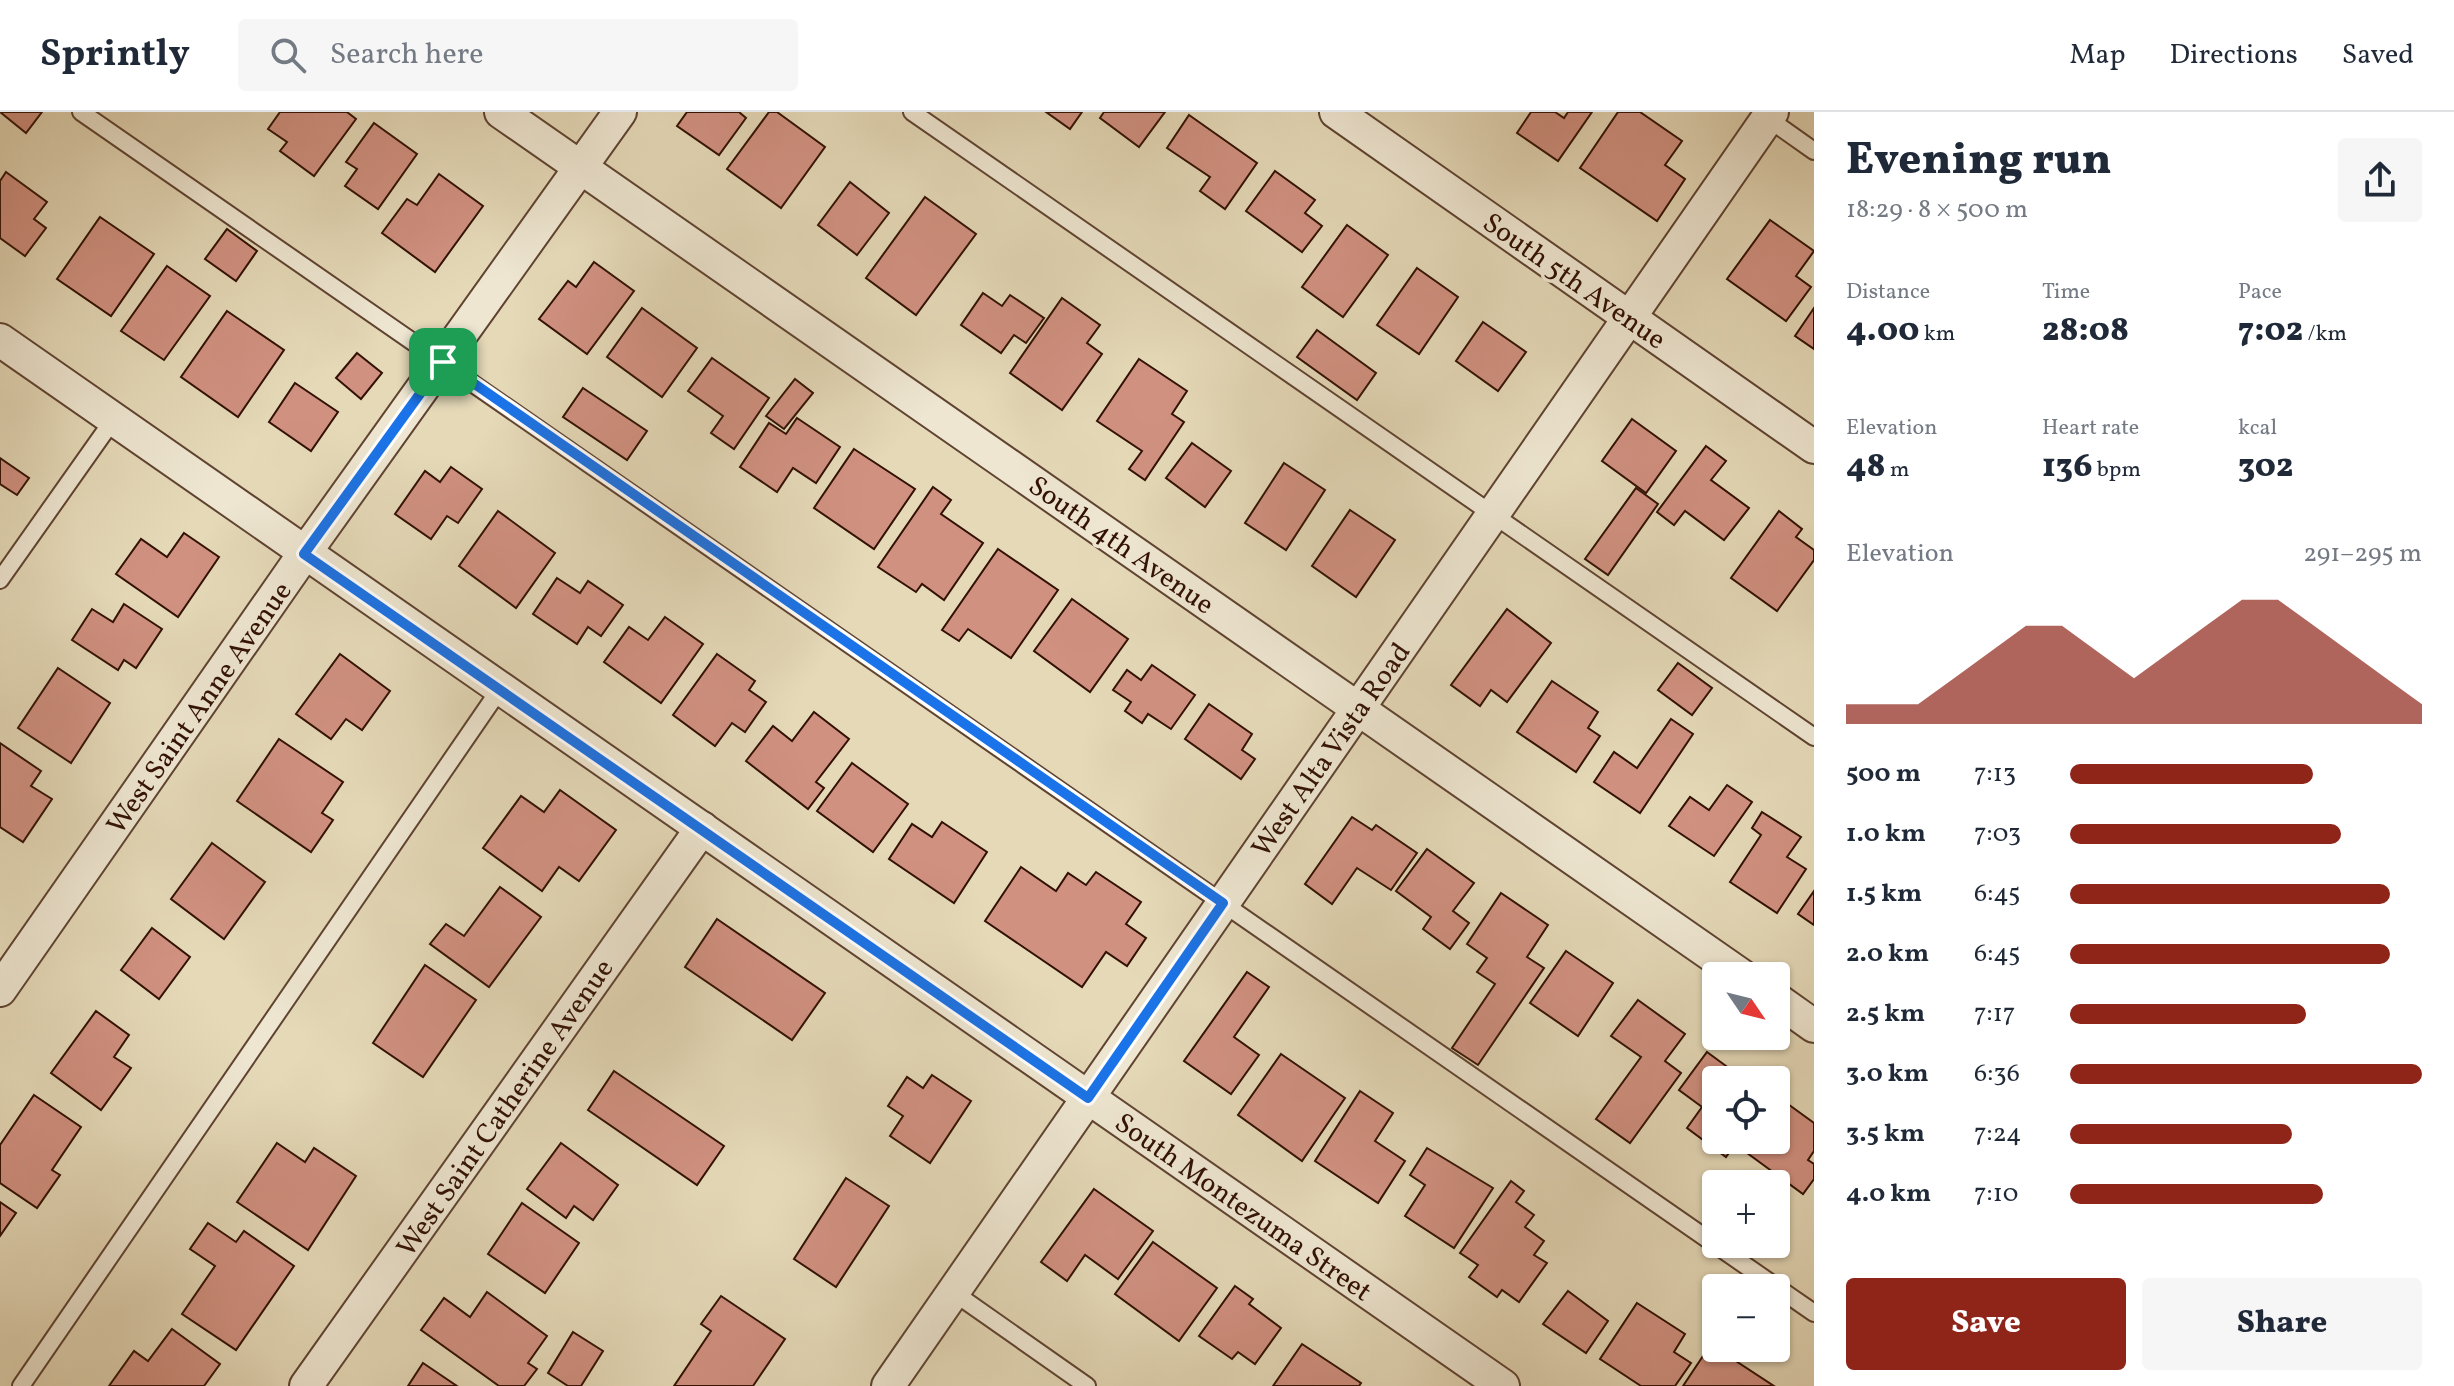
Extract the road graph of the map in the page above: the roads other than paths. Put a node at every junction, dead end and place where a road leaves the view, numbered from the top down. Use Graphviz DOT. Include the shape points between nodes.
graph roads {
  1 [pos="81,112"];
  2 [pos="501,112"];
  3 [pos="620,112"];
  4 [pos="912,112"];
  5 [pos="1336,112"];
  6 [pos="1766,114"];
  7 [pos="1814,151"];
  8 [pos="581,168"];
  9 [pos="1628,318"];
  10 [pos="0,340"];
  11 [pos="443,362"];
  12 [pos="113,420"];
  13 [pos="1814,447"];
  14 [pos="1494,513"];
  15 [pos="304,554"];
  16 [pos="0,580"];
  17 [pos="500,689"];
  18 [pos="1358,708"];
  19 [pos="1814,737"];
  20 [pos="702,828"];
  21 [pos="1223,903"];
  22 [pos="1722,962"];
  23 [pos="0,990"];
  24 [pos="1790,1009"];
  25 [pos="1814,1026"];
  26 [pos="1088,1098"];
  27 [pos="953,1292"];
  28 [pos="1814,1313"];
  29 [pos="21,1386"];
  30 [pos="306,1386"];
  31 [pos="888,1386"];
  32 [pos="1087,1386"];
  33 [pos="1503,1386"];
  1 -- 11 [label="lane"];
  2 -- 8 [label="street, South 4th Avenue"];
  3 -- 8 [label="street, West Saint Anne Avenue"];
  4 -- 14 [label="lane"];
  5 -- 9 [label="street, South 5th Avenue"];
  6 -- 7 [label="lane"];
  6 -- 9 [label="street, West Alta Vista Road"];
  8 -- 11 [label="street, West Saint Anne Avenue"];
  8 -- 18 [label="street, South 4th Avenue"];
  9 -- 13 [label="street, South 5th Avenue"];
  9 -- 14 [label="street, West Alta Vista Road"];
  10 -- 12 [label="street, South Montezuma Street"];
  11 -- 15 [label="street, West Saint Anne Avenue"];
  11 -- 21 [label="lane"];
  12 -- 15 [label="street, South Montezuma Street"];
  12 -- 16 [label="lane"];
  14 -- 18 [label="street, West Alta Vista Road"];
  14 -- 19 [label="lane"];
  15 -- 17 [label="street, South Montezuma Street"];
  15 -- 23 [label="street, West Saint Anne Avenue"];
  17 -- 20 [label="street, South Montezuma Street"];
  17 -- 29 [label="lane"];
  18 -- 21 [label="street, West Alta Vista Road"];
  18 -- 22 [label="street, South 4th Avenue"];
  20 -- 26 [label="street, South Montezuma Street"];
  20 -- 30 [label="street, West Saint Catherine Avenue"];
  21 -- 26 [label="street, West Alta Vista Road"];
  21 -- 28 [label="lane"];
  24 -- 25 [label="street"];
  26 -- 27 [label="street, West Alta Vista Road"];
  26 -- 33 [label="street, South Montezuma Street"];
  27 -- 31 [label="street, West Alta Vista Road"];
  27 -- 32 [label="lane"];
}
